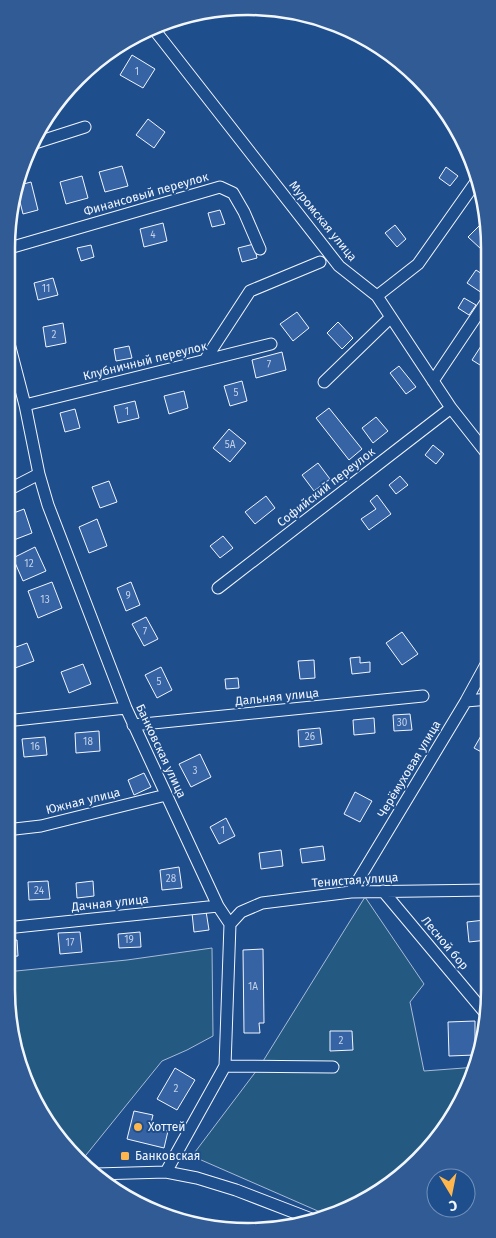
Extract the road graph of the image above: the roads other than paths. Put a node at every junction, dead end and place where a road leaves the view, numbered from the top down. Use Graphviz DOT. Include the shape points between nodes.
graph roads {
  1 [pos="157,34"];
  2 [pos="85,127"];
  3 [pos="41,141"];
  4 [pos="473,187"];
  5 [pos="15,246"];
  6 [pos="260,249"];
  7 [pos="320,262"];
  8 [pos="376,296"];
  9 [pos="481,309"];
  10 [pos="390,318"];
  11 [pos="271,344"];
  12 [pos="205,360"];
  13 [pos="15,367"];
  14 [pos="433,381"];
  15 [pos="324,382"];
  16 [pos="25,405"];
  17 [pos="451,408"];
  18 [pos="481,446"];
  19 [pos="40,474"];
  20 [pos="15,486"];
  21 [pos="218,588"];
  22 [pos="481,674"];
  23 [pos="423,696"];
  24 [pos="481,700"];
  25 [pos="466,701"];
  26 [pos="126,708"];
  27 [pos="15,720"];
  28 [pos="133,725"];
  29 [pos="166,795"];
  30 [pos="15,829"];
  31 [pos="481,890"];
  32 [pos="383,891"];
  33 [pos="350,892"];
  34 [pos="218,906"];
  35 [pos="230,924"];
  36 [pos="15,927"];
  37 [pos="481,1008"];
  38 [pos="225,1066"];
  39 [pos="332,1067"];
  40 [pos="166,1172"];
  41 [pos="105,1174"];
  42 [pos="304,1216"];
  1 -- 8 [label="street, Муромская улица" via="338,266"];
  2 -- 3 [label="street"];
  4 -- 8 [label="street" via="418,264"];
  5 -- 6 [label="street, Финансовый переулок" via="220,188 233,193"];
  7 -- 12 [label="street" via="250,291"];
  8 -- 10 [label="street, Муромская улица"];
  9 -- 14 [label="street"];
  10 -- 14 [label="street, Муромская улица"];
  10 -- 15 [label="street"];
  11 -- 12 [label="street, Клубничный переулок"];
  12 -- 16 [label="street, Клубничный переулок"];
  13 -- 16 [label="street, Банковская улица"];
  14 -- 17 [label="street, Муромская улица"];
  16 -- 19 [label="street, Банковская улица"];
  17 -- 18 [label="street, Муромская улица"];
  17 -- 21 [label="street, Софийский переулок"];
  19 -- 20 [label="street"];
  19 -- 26 [label="street, Банковская улица" via="48,505"];
  22 -- 25 [label="street, Черёмуховая улица"];
  23 -- 28 [label="street, Дальняя улица"];
  24 -- 25 [label="street"];
  25 -- 33 [label="street, Черёмуховая улица"];
  26 -- 27 [label="street"];
  26 -- 28 [label="street, Банковская улица"];
  28 -- 29 [label="street, Банковская улица"];
  29 -- 30 [label="street, Южная улица" via="41,826"];
  29 -- 34 [label="street, Банковская улица"];
  31 -- 32 [label="street, Тенистая улица"];
  32 -- 33 [label="street, Тенистая улица"];
  32 -- 37 [label="street, Лесной бор"];
  33 -- 35 [label="street, Тенистая улица" via="262,903 241,912"];
  34 -- 35 [label="street, Банковская улица"];
  34 -- 36 [label="street, Дачная улица"];
  35 -- 38 [label="street"];
  38 -- 39 [label="street"];
  38 -- 40 [label="street"];
  40 -- 41 [label="street"];
  40 -- 42 [label="street" via="236,1190"];
}
